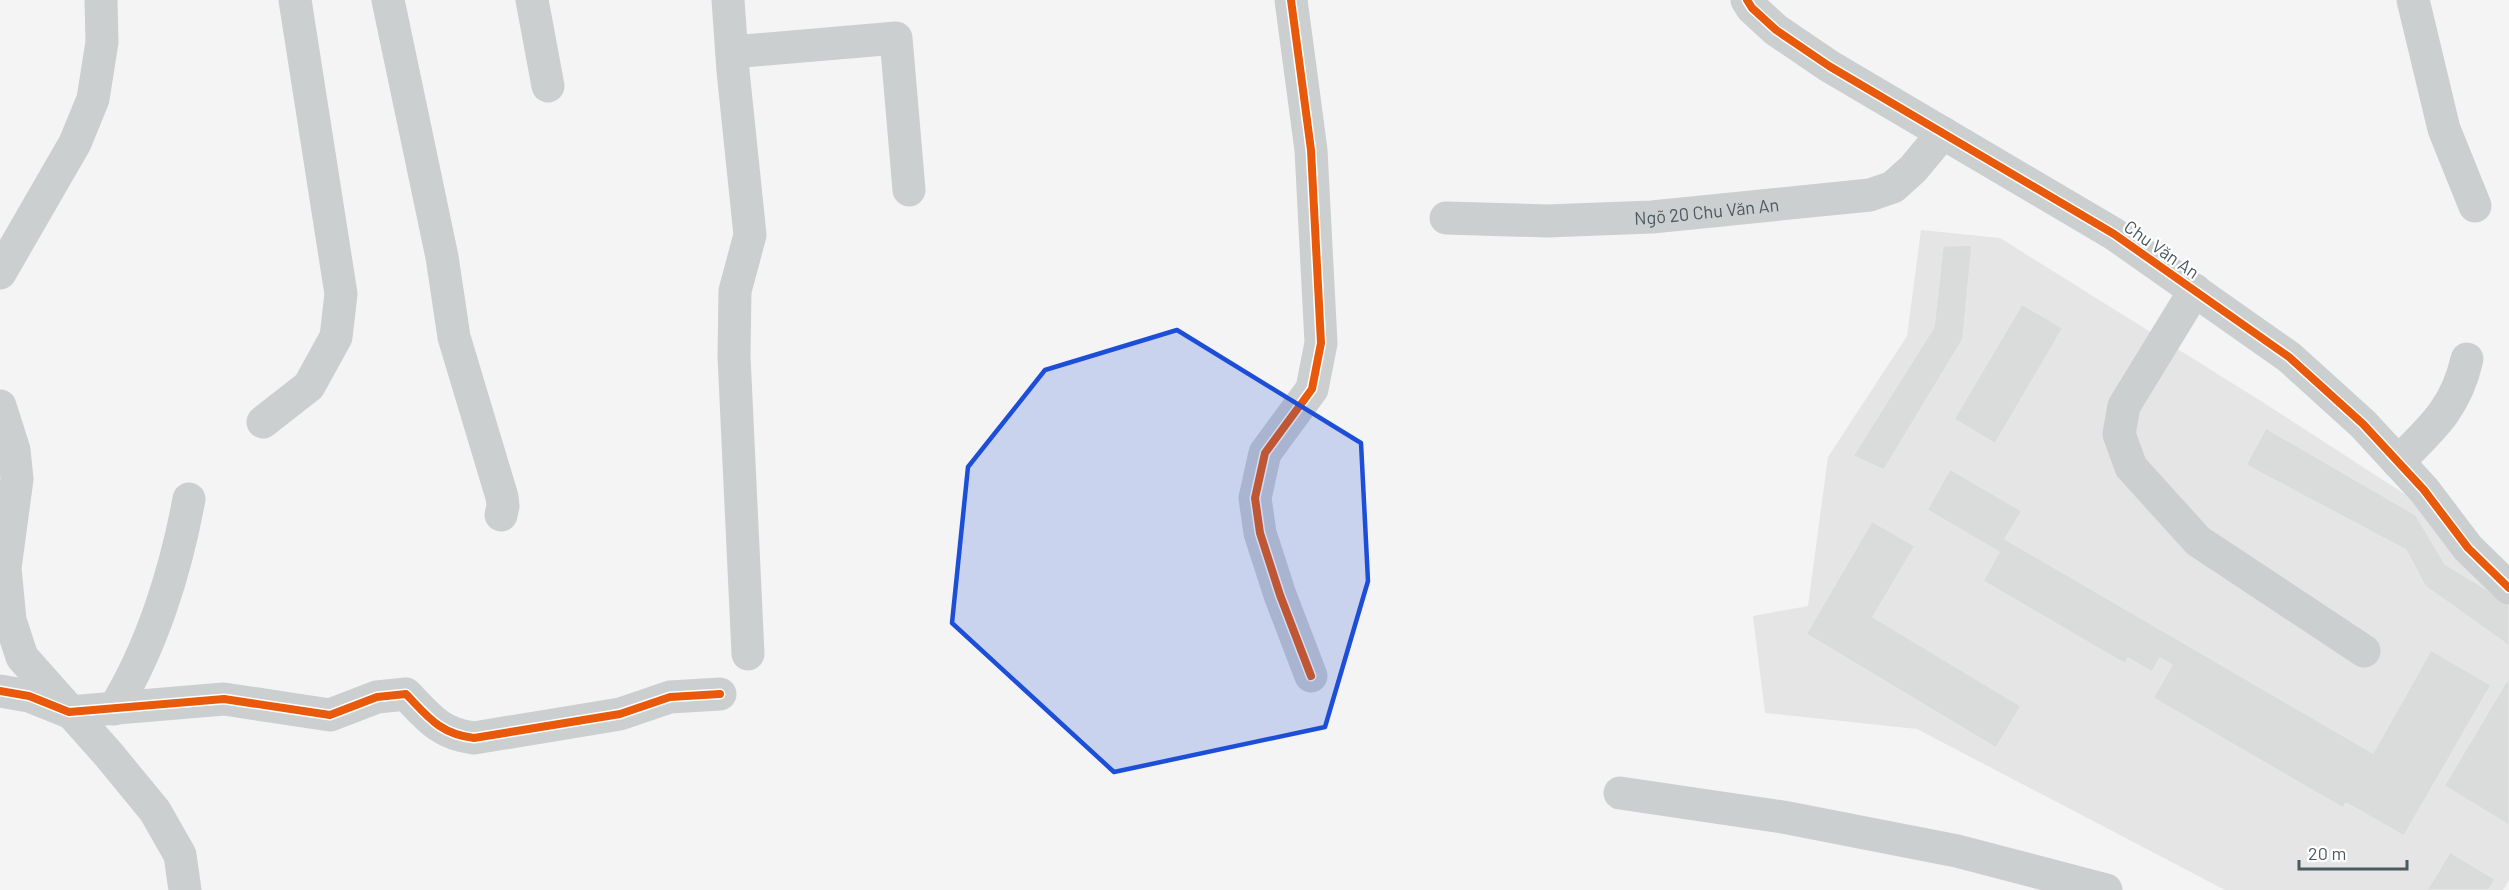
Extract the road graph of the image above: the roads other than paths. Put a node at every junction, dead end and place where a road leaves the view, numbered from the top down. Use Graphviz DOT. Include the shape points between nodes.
graph roads {
  1 [pos="101,0"];
  2 [pos="295,0"];
  3 [pos="388,0"];
  4 [pos="532,0"];
  5 [pos="728,0"];
  6 [pos="1291,0"];
  7 [pos="1747,0"];
  8 [pos="2413,0"];
  9 [pos="732,52"];
  10 [pos="548,86"];
  11 [pos="1942,133"];
  12 [pos="909,190"];
  13 [pos="2475,206"];
  14 [pos="1446,218"];
  15 [pos="0,273"];
  16 [pos="2195,290"];
  17 [pos="2467,359"];
  18 [pos="0,406"];
  19 [pos="263,422"];
  20 [pos="2398,462"];
  21 [pos="189,499"];
  22 [pos="501,515"];
  23 [pos="2509,588"];
  24 [pos="2364,651"];
  25 [pos="748,654"];
  26 [pos="1311,676"];
  27 [pos="0,691"];
  28 [pos="720,694"];
  29 [pos="114,709"];
  30 [pos="69,712"];
  31 [pos="1620,794"];
  32 [pos="185,890"];
  33 [pos="2106,890"];
  1 -- 15 [label="street" via="102,42 93,99 75,143"];
  2 -- 19 [label="street" via="341,294 336,337 309,386"];
  3 -- 22 [label="street" via="442,257 454,337 502,497"];
  4 -- 10 [label="street"];
  5 -- 9 [label="street"];
  6 -- 26 [label="street" via="1311,150 1321,343 1312,389 1265,453 1255,498 1260,533"];
  7 -- 11 [label="street, Chu Văn An" via="1776,30"];
  8 -- 13 [label="street" via="2444,129"];
  9 -- 12 [label="street" via="896,38"];
  9 -- 25 [label="street" via="750,235 735,291 734,356"];
  11 -- 14 [label="street, Ngõ 20 Chu Văn An" via="1893,187 1870,195 1652,217 1547,221"];
  11 -- 16 [label="street, Chu Văn An" via="2114,234"];
  16 -- 20 [label="street, Chu Văn An" via="2289,357 2363,424"];
  16 -- 24 [label="street" via="2124,406 2119,434 2131,467 2198,541"];
  17 -- 20 [label="street" via="2462,383 2440,421"];
  18 -- 30 [label="street" via="14,450 17,479 5,568 10,620 22,657"];
  20 -- 23 [label="street, Chu Văn An" via="2468,548"];
  21 -- 29 [label="street" via="181,547 144,652"];
  27 -- 30 [label="street" via="28,696"];
  28 -- 29 [label="street" via="670,698 620,714 474,738 440,728 405,694 377,697 330,715 224,699"];
  29 -- 30 [label="street"];
  30 -- 32 [label="street" via="155,811 180,855"];
  31 -- 33 [label="street" via="1783,817 1957,851"];
}
